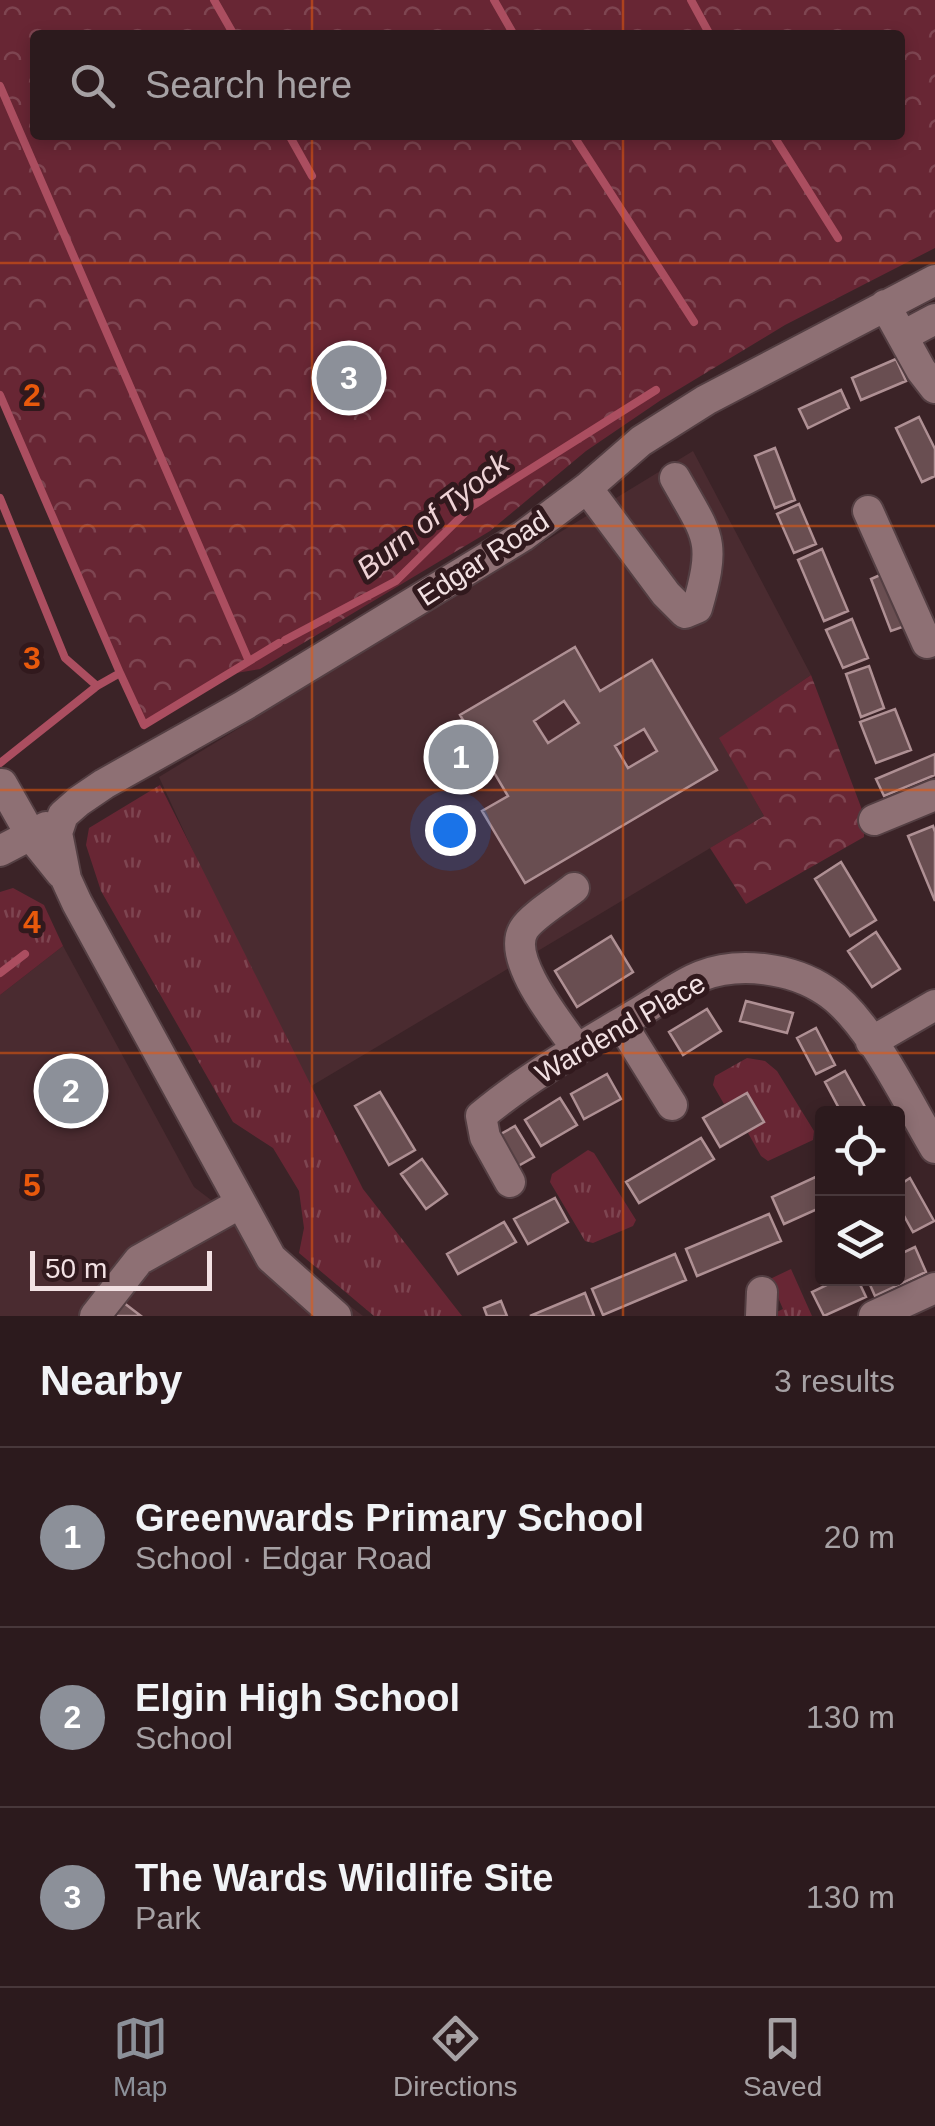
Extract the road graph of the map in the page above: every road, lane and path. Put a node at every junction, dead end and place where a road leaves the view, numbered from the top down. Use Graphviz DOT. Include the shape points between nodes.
graph roads {
  1 [pos="935,280"];
  2 [pos="886,305"];
  3 [pos="935,319"];
  4 [pos="902,336"];
  5 [pos="935,388"];
  6 [pos="674,478"];
  7 [pos="587,488"];
  8 [pos="868,511"];
  9 [pos="931,642"];
  10 [pos="2,784"];
  11 [pos="935,795"];
  12 [pos="63,816"];
  13 [pos="874,820"];
  14 [pos="32,836"];
  15 [pos="0,852"];
  16 [pos="63,866"];
  17 [pos="574,888"];
  18 [pos="935,1005"];
  19 [pos="621,1023"];
  20 [pos="872,1042"];
  21 [pos="577,1049"];
  22 [pos="672,1106"];
  23 [pos="935,1148"];
  24 [pos="510,1182"];
  25 [pos="241,1203"];
  26 [pos="933,1294"];
  27 [pos="95,1316"];
  28 [pos="336,1316"];
  29 [pos="874,1316"];
  1 -- 2 [label="street, Edgar Road"];
  2 -- 4 [label="street"];
  2 -- 7 [label="street, Edgar Road" via="706,400"];
  3 -- 4 [label="street"];
  4 -- 5 [label="street"];
  6 -- 7 [label="street" via="708,536 709,567 698,608 684,613"];
  7 -- 12 [label="street, Edgar Road" via="523,536 104,784"];
  8 -- 9 [label="street"];
  10 -- 14 [label="street"];
  11 -- 13 [label="street"];
  12 -- 14 [label="street, Edgar Road"];
  12 -- 16 [label="street" via="57,833"];
  14 -- 15 [label="street, Edgar Road"];
  14 -- 16 [label="street"];
  16 -- 25 [label="street"];
  17 -- 21 [label="street" via="524,928 520,947 530,978"];
  18 -- 20 [label="street"];
  19 -- 20 [label="street, Wardend Place" via="702,975 754,968 791,974 827,991"];
  19 -- 21 [label="street, Wardend Place"];
  19 -- 22 [label="street"];
  20 -- 23 [label="street, Wardend Place"];
  21 -- 24 [label="street, Wardend Place" via="480,1116"];
  25 -- 27 [label="street" via="139,1260"];
  25 -- 28 [label="street" via="270,1258"];
  26 -- 29 [label="street"];
}
